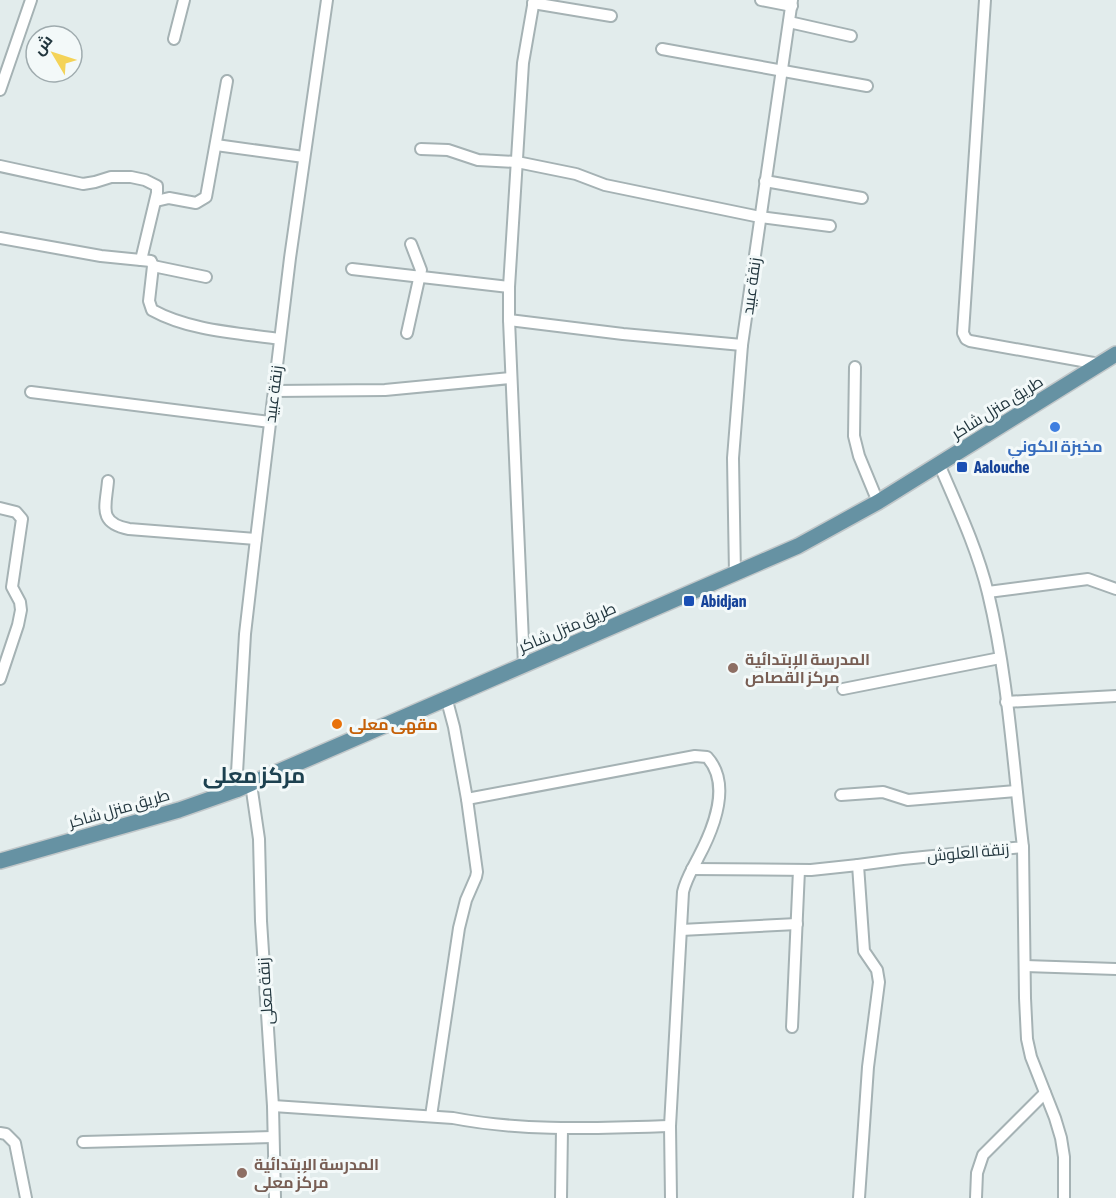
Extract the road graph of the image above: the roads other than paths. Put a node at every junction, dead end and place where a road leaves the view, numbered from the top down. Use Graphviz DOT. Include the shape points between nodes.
graph roads {
  1 [pos="31,0"];
  2 [pos="183,0"];
  3 [pos="327,0"];
  4 [pos="761,0"];
  5 [pos="985,0"];
  6 [pos="533,1"];
  7 [pos="792,3"];
  8 [pos="611,16"];
  9 [pos="789,21"];
  10 [pos="851,36"];
  11 [pos="174,39"];
  12 [pos="662,49"];
  13 [pos="782,72"];
  14 [pos="2,76"];
  15 [pos="227,81"];
  16 [pos="867,86"];
  17 [pos="0,90"];
  18 [pos="216,145"];
  19 [pos="421,149"];
  20 [pos="304,157"];
  21 [pos="517,162"];
  22 [pos="0,166"];
  23 [pos="765,181"];
  24 [pos="862,198"];
  25 [pos="156,201"];
  26 [pos="760,217"];
  27 [pos="830,226"];
  28 [pos="0,238"];
  29 [pos="411,244"];
  30 [pos="141,260"];
  31 [pos="153,266"];
  32 [pos="352,269"];
  33 [pos="206,277"];
  34 [pos="421,278"];
  35 [pos="509,287"];
  36 [pos="509,320"];
  37 [pos="406,333"];
  38 [pos="280,339"];
  39 [pos="742,345"];
  40 [pos="1116,354"];
  41 [pos="1100,364"];
  42 [pos="855,367"];
  43 [pos="511,378"];
  44 [pos="274,391"];
  45 [pos="31,392"];
  46 [pos="270,422"];
  47 [pos="939,464"];
  48 [pos="108,481"];
  49 [pos="878,502"];
  50 [pos="0,508"];
  51 [pos="256,539"];
  52 [pos="735,574"];
  53 [pos="1116,589"];
  54 [pos="988,592"];
  55 [pos="1000,658"];
  56 [pos="524,665"];
  57 [pos="0,679"];
  58 [pos="843,689"];
  59 [pos="1116,696"];
  60 [pos="446,697"];
  61 [pos="1006,702"];
  62 [pos="251,784"];
  63 [pos="236,790"];
  64 [pos="1016,791"];
  65 [pos="841,795"];
  66 [pos="467,799"];
  67 [pos="1023,847"];
  68 [pos="0,861"];
  69 [pos="858,865"];
  70 [pos="692,869"];
  71 [pos="799,870"];
  72 [pos="797,924"];
  73 [pos="681,930"];
  74 [pos="1024,966"];
  75 [pos="1116,969"];
  76 [pos="792,1028"];
  77 [pos="1045,1093"];
  78 [pos="273,1106"];
  79 [pos="431,1116"];
  80 [pos="670,1126"];
  81 [pos="562,1129"];
  82 [pos="0,1133"];
  83 [pos="273,1137"];
  84 [pos="83,1142"];
  85 [pos="26,1198"];
  86 [pos="275,1198"];
  87 [pos="561,1198"];
  88 [pos="671,1198"];
  89 [pos="859,1198"];
  90 [pos="976,1198"];
  91 [pos="1064,1198"];
  1 -- 14 [label="street"];
  2 -- 11 [label="street"];
  3 -- 20 [label="street, زنقة عبيد"];
  4 -- 7 [label="street"];
  5 -- 41 [label="street" via="963,333 970,341"];
  6 -- 8 [label="street"];
  6 -- 21 [label="street" via="522,63"];
  7 -- 9 [label="street, زنقة عبيد"];
  9 -- 10 [label="street"];
  9 -- 13 [label="street, زنقة عبيد"];
  12 -- 13 [label="street"];
  13 -- 16 [label="street"];
  13 -- 23 [label="street, زنقة عبيد"];
  14 -- 17 [label="street"];
  15 -- 18 [label="street"];
  18 -- 20 [label="street"];
  18 -- 25 [label="street" via="206,197 196,203 169,198"];
  19 -- 21 [label="street" via="448,150 478,160"];
  20 -- 38 [label="street, زنقة عبيد"];
  21 -- 26 [label="street" via="576,174 605,185"];
  21 -- 35 [label="street"];
  22 -- 25 [label="street" via="83,183 120,176 138,178 157,186"];
  23 -- 24 [label="street"];
  23 -- 26 [label="street, زنقة عبيد"];
  25 -- 30 [label="street"];
  26 -- 27 [label="street"];
  26 -- 39 [label="street, زنقة عبيد"];
  28 -- 30 [label="street"];
  29 -- 34 [label="street"];
  30 -- 31 [label="street" via="151,261"];
  31 -- 33 [label="street"];
  31 -- 38 [label="street" via="149,301 153,310 206,328"];
  32 -- 34 [label="street"];
  34 -- 35 [label="street"];
  34 -- 37 [label="street"];
  35 -- 36 [label="street"];
  36 -- 39 [label="street"];
  36 -- 43 [label="street"];
  38 -- 44 [label="street, زنقة عبيد"];
  39 -- 52 [label="street, زنقة عبيد" via="733,458"];
  40 -- 41 [label="main road, طريق منزل شاكر"];
  41 -- 47 [label="main road, طريق منزل شاكر"];
  42 -- 49 [label="street" via="854,436"];
  43 -- 44 [label="street" via="385,390"];
  43 -- 56 [label="street"];
  44 -- 46 [label="street, زنقة عبيد"];
  45 -- 46 [label="street"];
  46 -- 51 [label="street, زنقة عبيد"];
  47 -- 49 [label="main road, طريق منزل شاكر"];
  47 -- 54 [label="street, زنقة العلوش"];
  48 -- 51 [label="street" via="106,514 114,525"];
  49 -- 52 [label="main road, طريق منزل شاكر" via="798,546"];
  50 -- 57 [label="street" via="16,512 22,519 12,587 21,610"];
  51 -- 63 [label="street, زنقة عبيد" via="245,634"];
  52 -- 56 [label="main road, طريق منزل شاكر"];
  53 -- 54 [label="street" via="1088,579"];
  54 -- 55 [label="street, زنقة العلوش"];
  55 -- 58 [label="street"];
  55 -- 61 [label="street, زنقة العلوش"];
  56 -- 60 [label="main road, طريق منزل شاكر"];
  59 -- 61 [label="street"];
  60 -- 62 [label="main road, طريق منزل شاكر"];
  60 -- 66 [label="street"];
  61 -- 64 [label="street, زنقة العلوش"];
  62 -- 63 [label="main road, طريق منزل شاكر"];
  62 -- 78 [label="street, زنقة معلى" via="259,839"];
  63 -- 68 [label="main road, طريق منزل شاكر"];
  64 -- 65 [label="street" via="908,800 883,792"];
  64 -- 67 [label="street, زنقة العلوش"];
  66 -- 70 [label="street" via="695,756 707,757 717,776 718,798 707,838"];
  66 -- 79 [label="street" via="477,874 459,928"];
  67 -- 69 [label="street, زنقة العلوش"];
  67 -- 74 [label="street"];
  69 -- 71 [label="street, زنقة العلوش"];
  69 -- 89 [label="street" via="864,951 877,970 879,982 868,1067"];
  70 -- 71 [label="street, زنقة العلوش"];
  70 -- 73 [label="street" via="683,892"];
  71 -- 72 [label="street"];
  72 -- 73 [label="street"];
  72 -- 76 [label="street"];
  73 -- 80 [label="street"];
  74 -- 75 [label="street"];
  74 -- 77 [label="street" via="1028,1047"];
  77 -- 90 [label="street" via="983,1155 977,1173"];
  77 -- 91 [label="street" via="1061,1138"];
  78 -- 79 [label="street"];
  78 -- 83 [label="street, زنقة معلى"];
  79 -- 81 [label="street"];
  80 -- 81 [label="street"];
  80 -- 88 [label="street"];
  81 -- 87 [label="street"];
  82 -- 85 [label="street" via="15,1143"];
  83 -- 84 [label="street"];
  83 -- 86 [label="street, زنقة معلى"];
}
